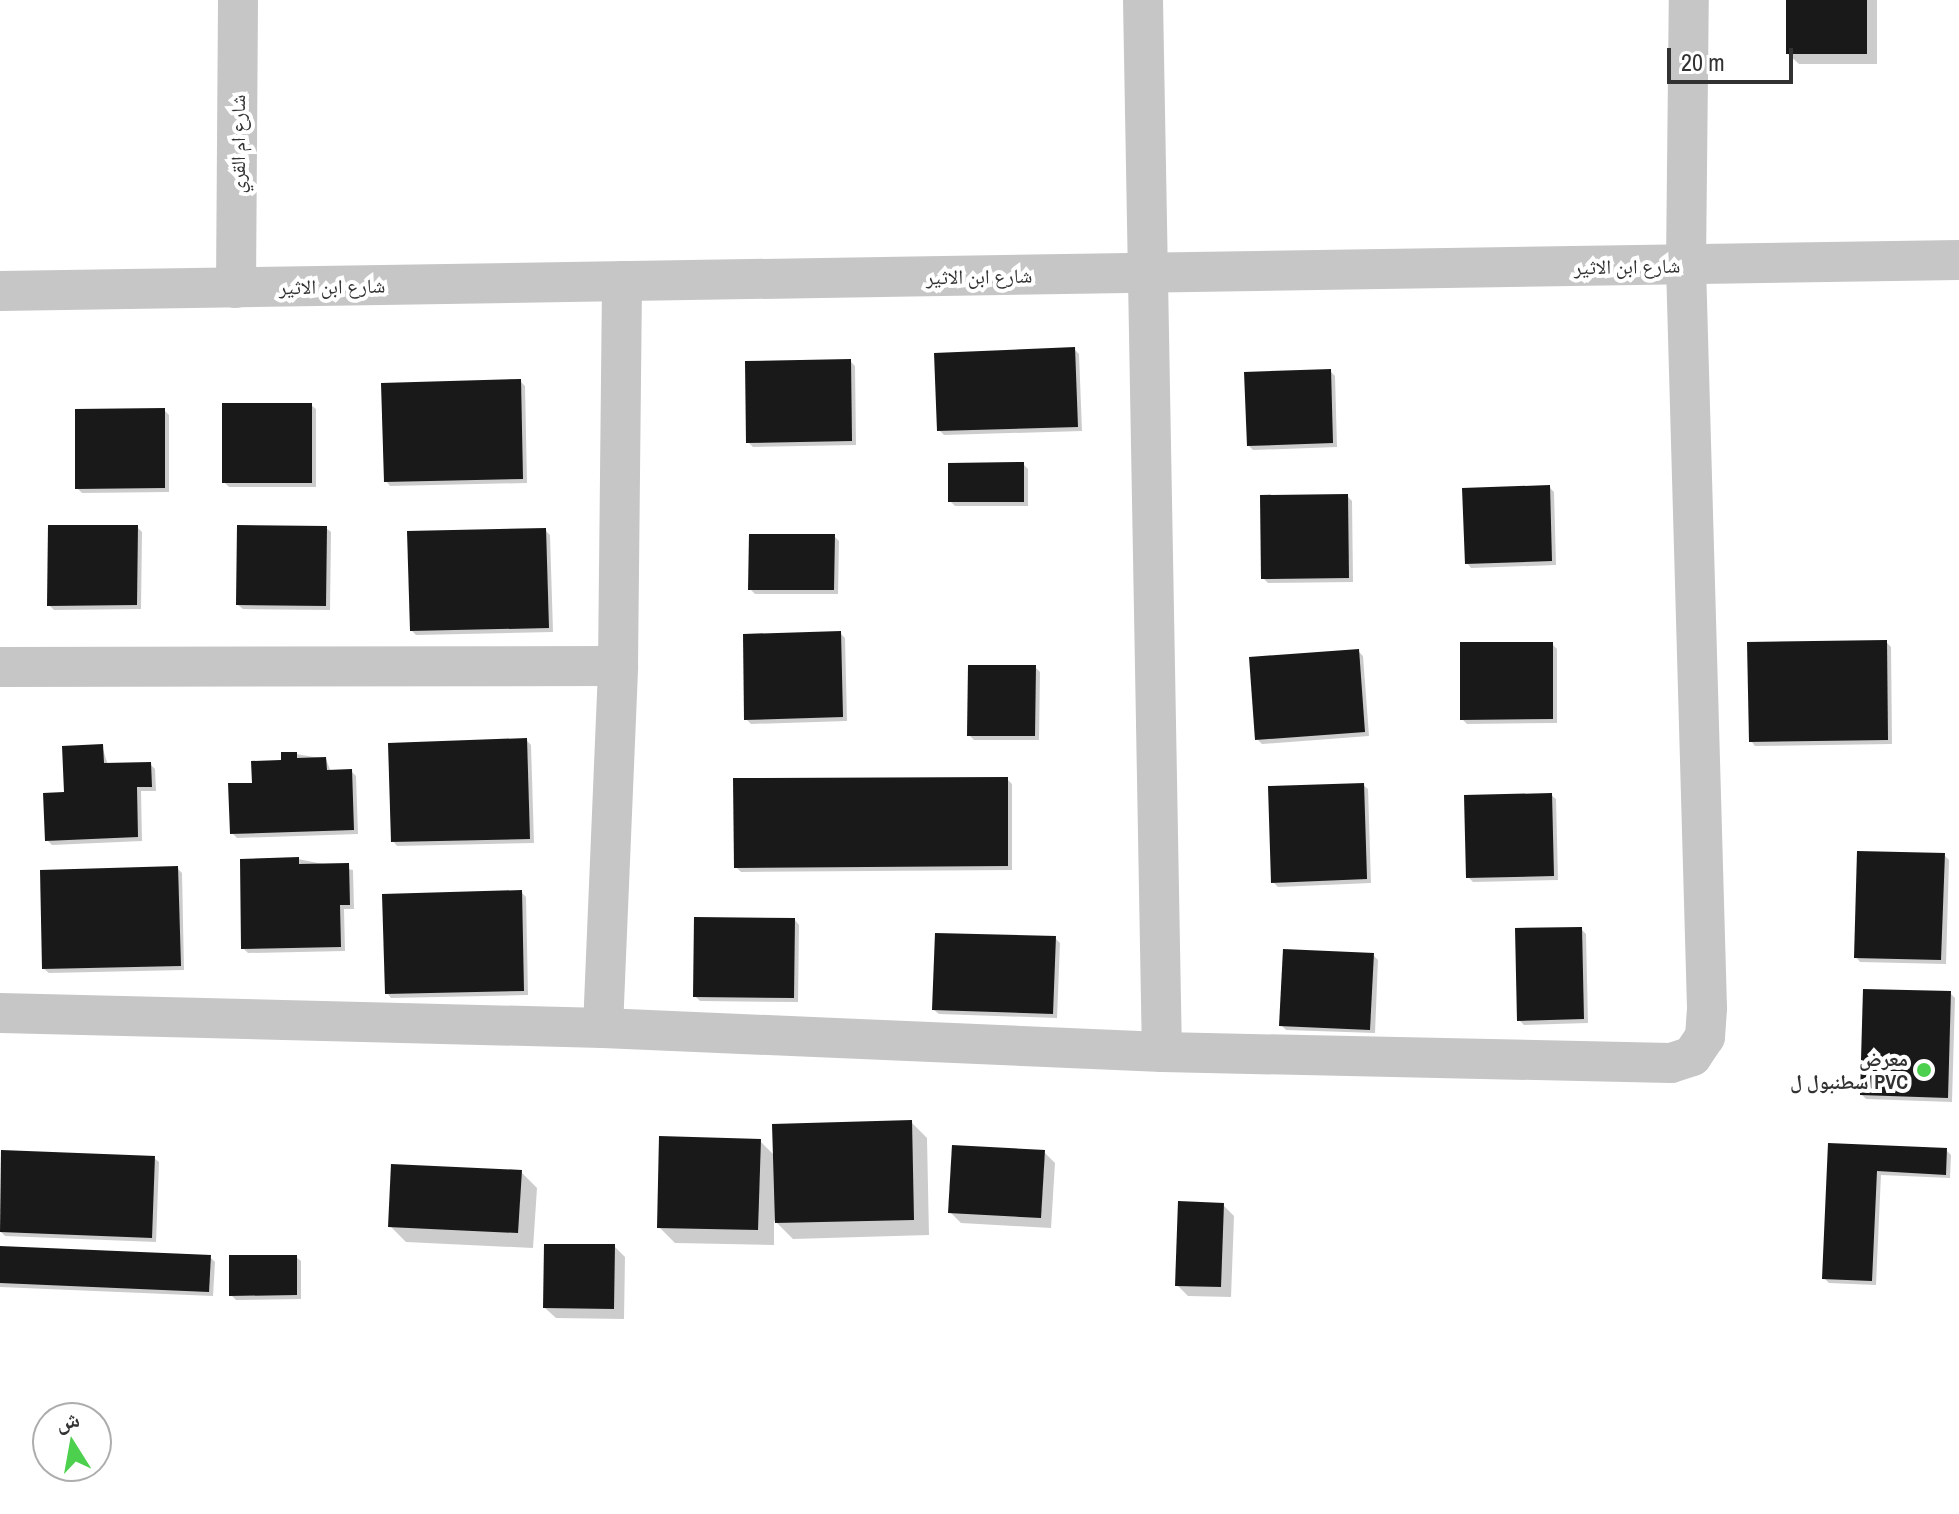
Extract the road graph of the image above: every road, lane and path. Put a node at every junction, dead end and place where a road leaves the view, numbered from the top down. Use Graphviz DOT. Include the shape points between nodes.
graph roads {
  1 [pos="238,0"];
  2 [pos="1143,0"];
  3 [pos="1689,0"];
  4 [pos="1959,260"];
  5 [pos="1686,265"];
  6 [pos="1148,273"];
  7 [pos="622,281"];
  8 [pos="236,288"];
  9 [pos="0,291"];
  10 [pos="618,666"];
  11 [pos="0,667"];
  12 [pos="0,1013"];
  13 [pos="603,1028"];
  14 [pos="1162,1052"];
  1 -- 8 [label="street, شارع ام القري"];
  2 -- 6 [label="street"];
  3 -- 5 [label="street"];
  4 -- 5 [label="street, شارع ابن الاثير"];
  5 -- 6 [label="street, شارع ابن الاثير"];
  5 -- 14 [label="street" via="1705,1037 1692,1056 1671,1063"];
  6 -- 7 [label="street, شارع ابن الاثير"];
  6 -- 14 [label="street"];
  7 -- 8 [label="street, شارع ابن الاثير"];
  7 -- 10 [label="street"];
  8 -- 9 [label="street, شارع ابن الاثير"];
  10 -- 11 [label="street"];
  10 -- 13 [label="street"];
  12 -- 13 [label="street"];
  13 -- 14 [label="street"];
}
